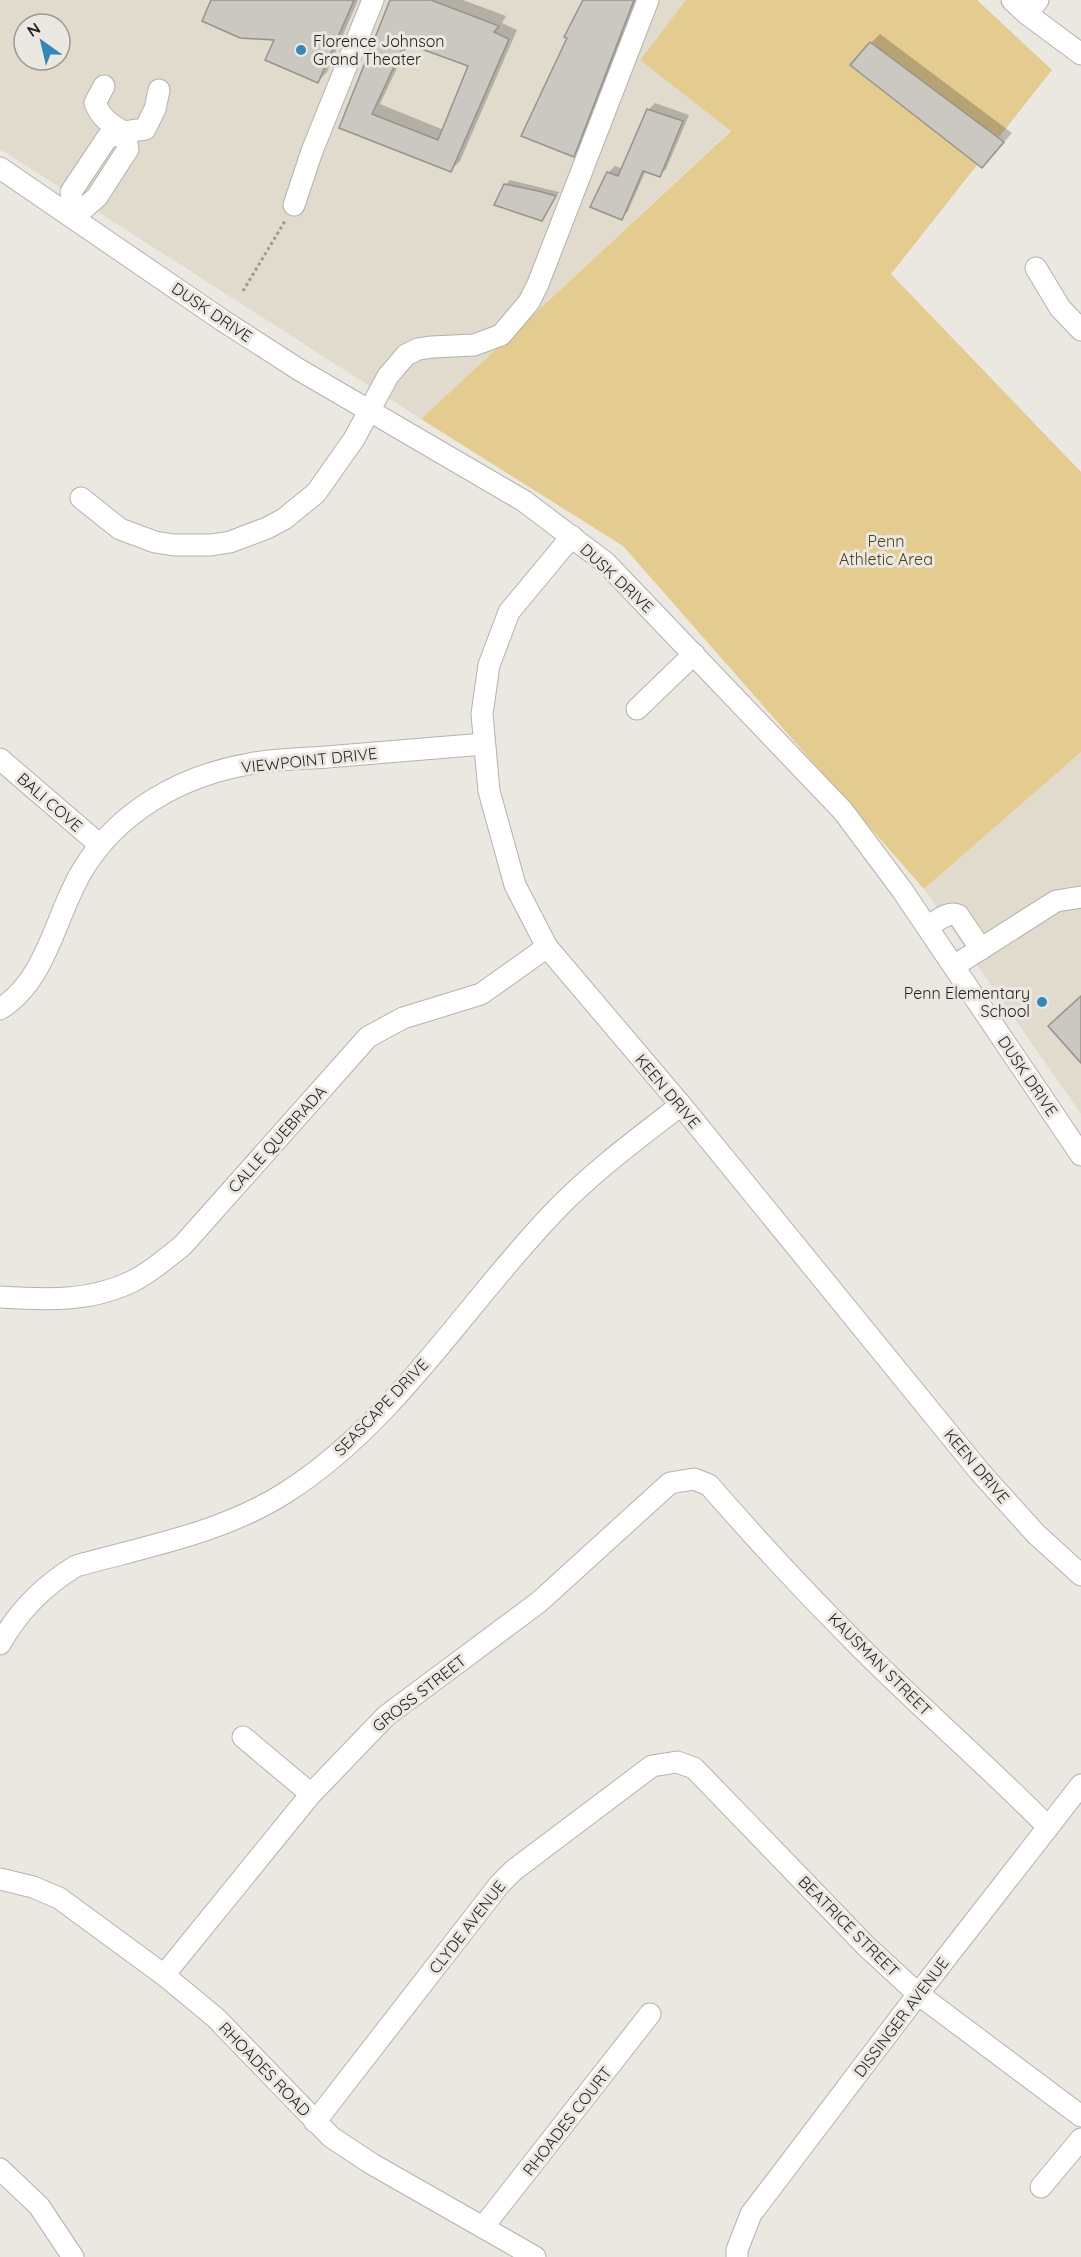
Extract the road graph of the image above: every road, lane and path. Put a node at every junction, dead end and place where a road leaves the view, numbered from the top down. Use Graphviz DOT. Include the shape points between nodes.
graph roads {
  1 [pos="373,0"];
  2 [pos="648,0"];
  3 [pos="1026,5"];
  4 [pos="1081,54"];
  5 [pos="104,86"];
  6 [pos="159,90"];
  7 [pos="124,132"];
  8 [pos="0,168"];
  9 [pos="294,206"];
  10 [pos="74,217"];
  11 [pos="1036,268"];
  12 [pos="243,291"];
  13 [pos="1081,330"];
  14 [pos="369,409"];
  15 [pos="81,498"];
  16 [pos="572,536"];
  17 [pos="694,654"];
  18 [pos="637,709"];
  19 [pos="484,744"];
  20 [pos="0,759"];
  21 [pos="100,844"];
  22 [pos="1081,897"];
  23 [pos="928,927"];
  24 [pos="547,947"];
  25 [pos="981,949"];
  26 [pos="954,966"];
  27 [pos="0,1009"];
  28 [pos="681,1105"];
  29 [pos="1081,1155"];
  30 [pos="0,1297"];
  31 [pos="717,1495"];
  32 [pos="1081,1575"];
  33 [pos="5,1622"];
  34 [pos="0,1644"];
  35 [pos="243,1737"];
  36 [pos="652,1766"];
  37 [pos="1081,1785"];
  38 [pos="311,1794"];
  39 [pos="1048,1827"];
  40 [pos="0,1879"];
  41 [pos="164,1975"];
  42 [pos="918,1994"];
  43 [pos="651,2014"];
  44 [pos="1081,2115"];
  45 [pos="315,2122"];
  46 [pos="1081,2139"];
  47 [pos="0,2169"];
  48 [pos="1041,2187"];
  49 [pos="483,2227"];
  50 [pos="73,2257"];
  51 [pos="535,2257"];
  52 [pos="737,2257"];
  1 -- 9 [label="street"];
  2 -- 14 [label="street" via="529,302 501,335 474,345 432,347 406,355"];
  3 -- 4 [label="street"];
  5 -- 7 [label="street" via="96,103 99,112"];
  6 -- 7 [label="street" via="145,129"];
  7 -- 10 [label="street" via="128,149 97,197"];
  8 -- 10 [label="street, DUSK DRIVE"];
  9 -- 12 [label="path"];
  10 -- 14 [label="street, DUSK DRIVE" via="222,320"];
  11 -- 13 [label="street" via="1060,308"];
  14 -- 15 [label="street" via="354,440 315,493 284,519 248,536 211,545 155,542 120,529"];
  14 -- 16 [label="street, DUSK DRIVE" via="524,501"];
  16 -- 17 [label="street, DUSK DRIVE" via="606,563"];
  16 -- 19 [label="street, KEEN DRIVE" via="509,612 489,665 482,714"];
  17 -- 18 [label="street"];
  17 -- 23 [label="street, DUSK DRIVE" via="843,811"];
  19 -- 21 [label="street, VIEWPOINT DRIVE" via="249,764 195,779 153,799"];
  19 -- 24 [label="street, KEEN DRIVE" via="489,791 515,885"];
  20 -- 21 [label="street, BALI COVE"];
  21 -- 27 [label="street, VIEWPOINT DRIVE" via="74,885 32,978 22,992"];
  22 -- 25 [label="street" via="1056,901"];
  23 -- 25 [label="street" via="948,915 958,915"];
  23 -- 26 [label="street, DUSK DRIVE"];
  24 -- 28 [label="street, KEEN DRIVE"];
  24 -- 30 [label="street, CALLE QUEBRADA" via="481,994 403,1018 368,1037 183,1245 134,1281 77,1299"];
  25 -- 26 [label="street"];
  26 -- 29 [label="street, DUSK DRIVE"];
  28 -- 32 [label="street, KEEN DRIVE" via="980,1472 1036,1534"];
  28 -- 33 [label="street, SEASCAPE DRIVE" via="554,1212 390,1403 325,1464 283,1494 233,1520 76,1566"];
  31 -- 38 [label="street, GROSS STREET" via="709,1485 694,1479 670,1483 539,1602 386,1716"];
  31 -- 39 [label="street, KAUSMAN STREET" via="854,1641"];
  33 -- 34 [label="street, SEASCAPE DRIVE"];
  35 -- 38 [label="street"];
  36 -- 42 [label="street, BEATRICE STREET" via="677,1762 694,1768 866,1946"];
  36 -- 45 [label="street, CLYDE AVENUE" via="499,1884"];
  37 -- 39 [label="street, DISSINGER AVENUE"];
  38 -- 41 [label="street, GROSS STREET"];
  39 -- 42 [label="street, DISSINGER AVENUE"];
  40 -- 41 [label="street, RHOADES ROAD" via="59,1898"];
  41 -- 45 [label="street, RHOADES ROAD" via="216,2018"];
  42 -- 44 [label="street, BEATRICE STREET"];
  42 -- 52 [label="street, DISSINGER AVENUE" via="751,2214"];
  43 -- 49 [label="street, RHOADES COURT"];
  45 -- 49 [label="street, RHOADES ROAD" via="372,2164"];
  46 -- 48 [label="street"];
  47 -- 50 [label="street" via="39,2206"];
  49 -- 51 [label="street, RHOADES ROAD"];
}
